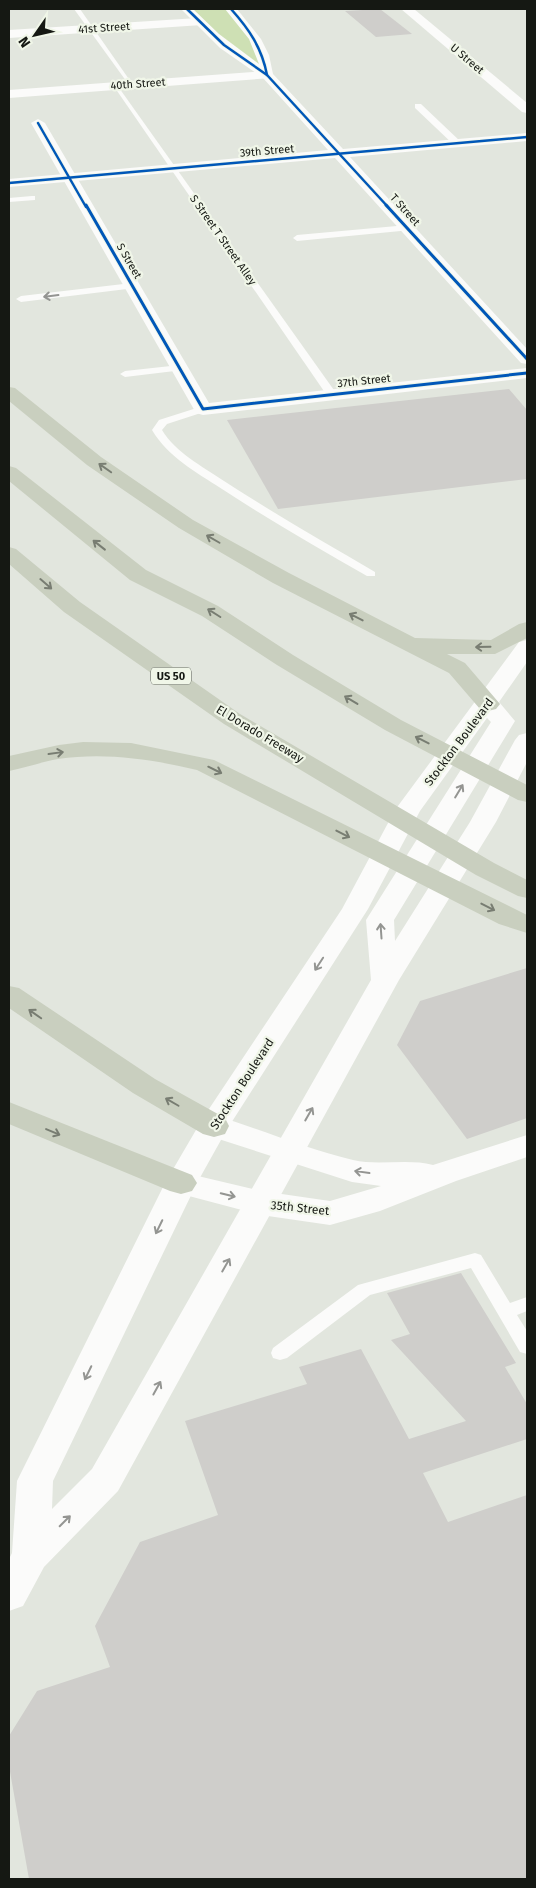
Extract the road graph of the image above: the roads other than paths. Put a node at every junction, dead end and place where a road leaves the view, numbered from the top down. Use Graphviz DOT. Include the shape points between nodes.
graph roads {
  1 [pos="77,9"];
  2 [pos="187,9"];
  3 [pos="232,9"];
  4 [pos="407,9"];
  5 [pos="198,22"];
  6 [pos="91,28"];
  7 [pos="9,34"];
  8 [pos="267,75"];
  9 [pos="131,84"];
  10 [pos="115,86"];
  11 [pos="9,94"];
  12 [pos="418,106"];
  13 [pos="527,110"];
  14 [pos="38,123"];
  15 [pos="527,137"];
  16 [pos="458,144"];
  17 [pos="341,154"];
  18 [pos="173,169"];
  19 [pos="69,177"];
  20 [pos="9,183"];
  21 [pos="32,198"];
  22 [pos="9,200"];
  23 [pos="408,228"];
  24 [pos="297,238"];
  25 [pos="132,286"];
  26 [pos="21,299"];
  27 [pos="527,359"];
  28 [pos="180,368"];
  29 [pos="527,373"];
  30 [pos="125,374"];
  31 [pos="9,392"];
  32 [pos="332,395"];
  33 [pos="204,409"];
  34 [pos="9,472"];
  35 [pos="9,553"];
  36 [pos="371,574"];
  37 [pos="527,629"];
  38 [pos="399,639"];
  39 [pos="527,647"];
  40 [pos="488,704"];
  41 [pos="527,740"];
  42 [pos="9,764"];
  43 [pos="527,795"];
  44 [pos="527,890"];
  45 [pos="527,925"];
  46 [pos="385,980"];
  47 [pos="9,995"];
  48 [pos="9,1112"];
  49 [pos="214,1126"];
  50 [pos="527,1146"];
  51 [pos="288,1150"];
  52 [pos="445,1173"];
  53 [pos="181,1183"];
  54 [pos="261,1203"];
  55 [pos="527,1304"];
  56 [pos="506,1312"];
  57 [pos="527,1347"];
  58 [pos="280,1353"];
  59 [pos="20,1549"];
  60 [pos="9,1594"];
  1 -- 6 [label="lane"];
  2 -- 5 [label="street, T Street"];
  3 -- 8 [label="street" via="256,37 265,57"];
  4 -- 13 [label="street, U Street"];
  5 -- 6 [label="street, 41st Street"];
  5 -- 8 [label="street, T Street" via="237,56"];
  6 -- 7 [label="street, 41st Street"];
  6 -- 9 [label="lane"];
  8 -- 9 [label="street, 40th Street"];
  8 -- 17 [label="street, T Street"];
  9 -- 10 [label="street, 40th Street"];
  10 -- 11 [label="street, 40th Street"];
  10 -- 18 [label="lane, S Street T Street Alley"];
  12 -- 16 [label="lane"];
  14 -- 19 [label="street, S Street"];
  15 -- 16 [label="street, 39th Street"];
  16 -- 17 [label="street, 39th Street"];
  17 -- 18 [label="street, 39th Street"];
  17 -- 23 [label="street, T Street"];
  18 -- 19 [label="street, 39th Street"];
  18 -- 32 [label="lane, S Street T Street Alley"];
  19 -- 20 [label="street, 39th Street"];
  19 -- 25 [label="street, S Street"];
  21 -- 22 [label="lane"];
  23 -- 24 [label="lane"];
  23 -- 27 [label="street, T Street"];
  25 -- 26 [label="lane, one-way"];
  25 -- 28 [label="street, S Street"];
  28 -- 30 [label="lane"];
  28 -- 33 [label="street, S Street"];
  29 -- 32 [label="street, 37th Street"];
  38 -- 31 [label="highway, one-way" via="186,524 94,460"];
  32 -- 33 [label="street, 37th Street"];
  33 -- 36 [label="lane" via="163,422 157,430 162,440 255,507"];
  43 -- 34 [label="highway, one-way" via="393,725 210,611 138,575"];
  35 -- 44 [label="highway, El Dorado Freeway / US 50, one-way" via="72,607 232,719 485,869"];
  37 -- 38 [label="highway, one-way" via="495,646 444,647"];
  38 -- 40 [label="highway" via="457,668"];
  39 -- 40 [label="street, Stockton Boulevard"];
  46 -- 40 [label="street, one-way" via="380,920 502,721"];
  40 -- 49 [label="street, Stockton Boulevard, one-way" via="408,810 355,909"];
  41 -- 46 [label="street, Stockton Boulevard" via="483,822"];
  42 -- 45 [label="highway, one-way" via="53,753 127,749 205,765"];
  51 -- 46 [label="street, Stockton Boulevard, one-way"];
  49 -- 47 [label="highway, one-way" via="136,1080"];
  48 -- 53 [label="highway, one-way"];
  49 -- 51 [label="street, 35th Street"];
  49 -- 53 [label="street, Stockton Boulevard"];
  50 -- 52 [label="street, 35th Street"];
  52 -- 51 [label="street, 35th Street, one-way" via="368,1173 316,1161"];
  51 -- 54 [label="street, Stockton Boulevard"];
  52 -- 54 [label="street, 35th Street" via="369,1203 330,1213"];
  53 -- 54 [label="street, 35th Street, one-way"];
  53 -- 59 [label="street, Stockton Boulevard, one-way" via="35,1481"];
  59 -- 54 [label="street, Stockton Boulevard, one-way" via="105,1480"];
  55 -- 56 [label="lane"];
  56 -- 57 [label="lane"];
  56 -- 58 [label="lane" via="476,1260 364,1290"];
  59 -- 60 [label="street, Stockton Boulevard"];
}
